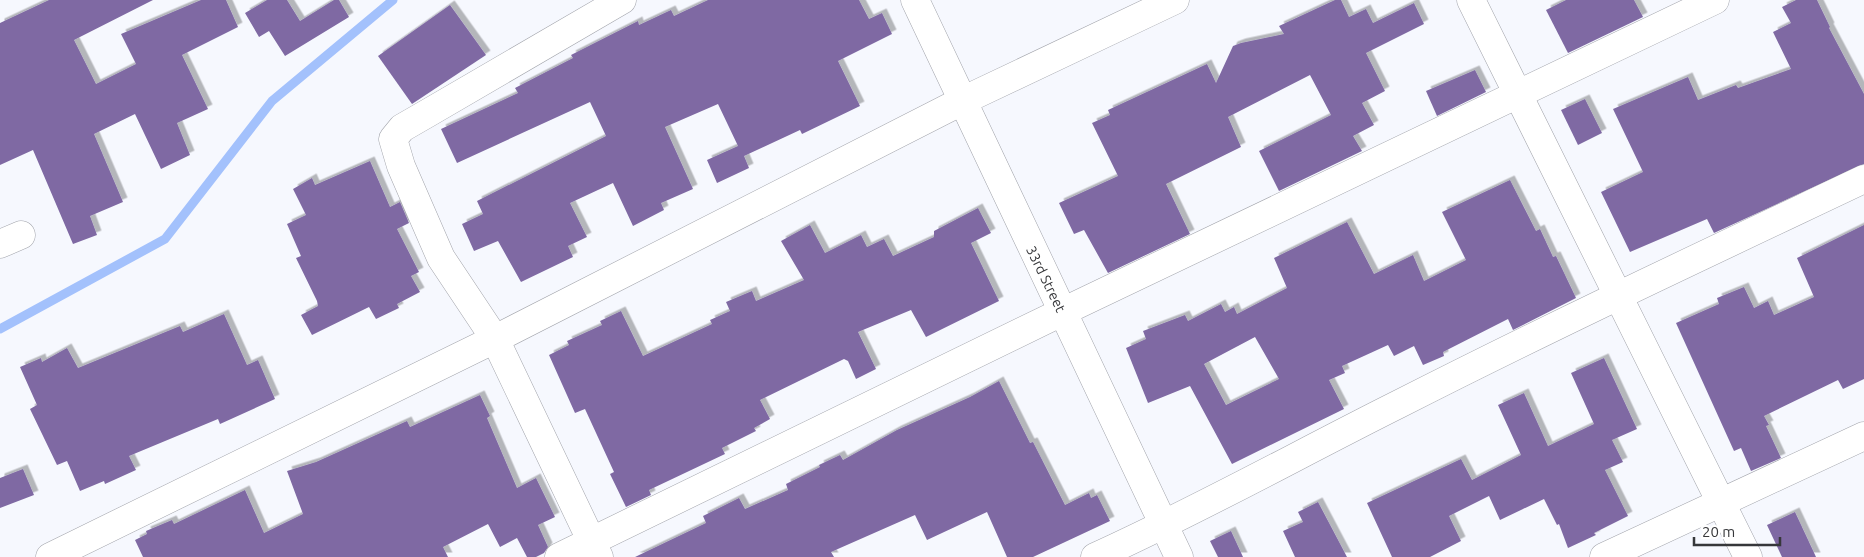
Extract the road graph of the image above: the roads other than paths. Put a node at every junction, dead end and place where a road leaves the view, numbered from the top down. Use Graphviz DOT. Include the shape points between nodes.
graph roads {
  1 [pos="622,0"];
  2 [pos="915,0"];
  3 [pos="1176,0"];
  4 [pos="1471,0"];
  5 [pos="1715,0"];
  6 [pos="1518,94"];
  7 [pos="962,101"];
  8 [pos="1864,179"];
  9 [pos="1618,295"];
  10 [pos="1062,312"];
  11 [pos="495,340"];
  12 [pos="1864,436"];
  13 [pos="1722,504"];
  14 [pos="1165,526"];
  15 [pos="594,550"];
  16 [pos="50,557"];
  17 [pos="559,557"];
  18 [pos="1095,557"];
  19 [pos="1179,557"];
  20 [pos="1604,557"];
  21 [pos="1748,557"];
  1 -- 11 [label="street" via="428,112 402,128 393,139 401,166 441,258"];
  2 -- 7 [label="street, 33rd Street"];
  3 -- 7 [label="street"];
  4 -- 6 [label="street"];
  5 -- 6 [label="street"];
  6 -- 9 [label="street"];
  6 -- 10 [label="street"];
  7 -- 10 [label="street, 33rd Street"];
  7 -- 11 [label="street"];
  8 -- 9 [label="street"];
  9 -- 13 [label="street"];
  9 -- 14 [label="street" via="1397,404"];
  10 -- 14 [label="street, 33rd Street"];
  10 -- 15 [label="street"];
  11 -- 15 [label="street"];
  11 -- 16 [label="street"];
  12 -- 13 [label="street"];
  13 -- 20 [label="street"];
  13 -- 21 [label="street"];
  14 -- 18 [label="street"];
  14 -- 19 [label="street, 33rd Street"];
  15 -- 17 [label="street"];
}
